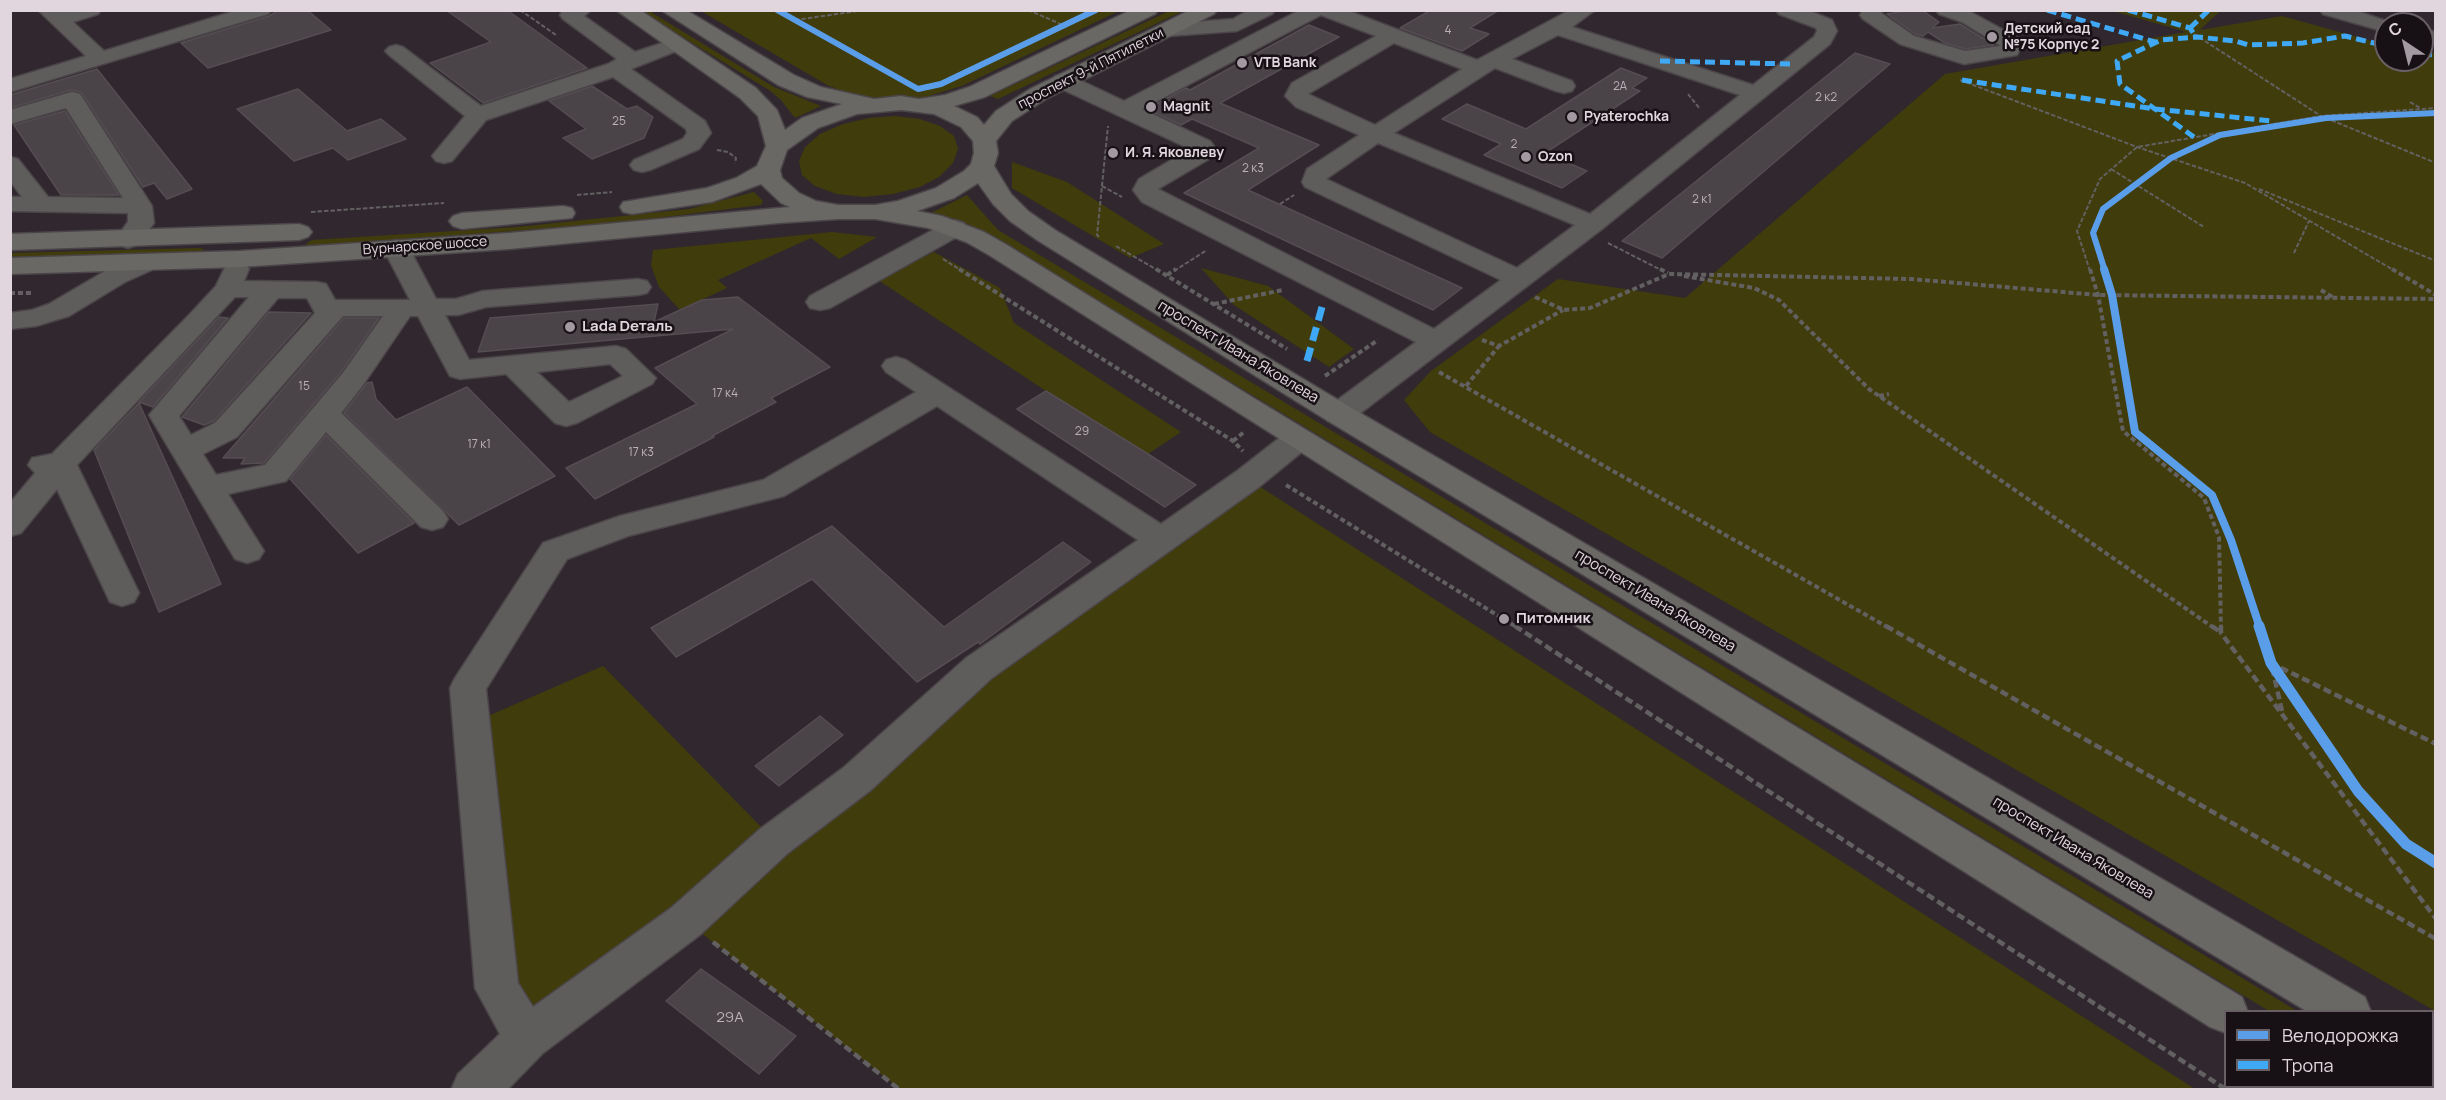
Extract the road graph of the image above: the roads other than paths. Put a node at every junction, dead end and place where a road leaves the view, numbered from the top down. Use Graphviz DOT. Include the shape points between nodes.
graph roads {
  1 [pos="91,10"];
  2 [pos="261,10"];
  3 [pos="581,10"];
  4 [pos="626,10"];
  5 [pos="671,10"];
  6 [pos="1148,10"];
  7 [pos="1207,10"];
  8 [pos="1265,10"];
  9 [pos="1316,10"];
  10 [pos="1326,10"];
  11 [pos="1585,10"];
  12 [pos="1786,10"];
  13 [pos="1873,10"];
  14 [pos="1946,10"];
  15 [pos="2330,10"];
  16 [pos="53,15"];
  17 [pos="2374,23"];
  18 [pos="1556,28"];
  19 [pos="1168,30"];
  20 [pos="1394,35"];
  21 [pos="677,44"];
  22 [pos="396,51"];
  23 [pos="101,59"];
  24 [pos="624,64"];
  25 [pos="1486,64"];
  26 [pos="1063,81"];
  27 [pos="10,86"];
  28 [pos="1564,87"];
  29 [pos="1756,93"];
  30 [pos="882,104"];
  31 [pos="919,105"];
  32 [pos="1125,111"];
  33 [pos="478,115"];
  34 [pos="10,117"];
  35 [pos="1376,134"];
  36 [pos="778,146"];
  37 [pos="983,153"];
  38 [pos="444,156"];
  39 [pos="10,164"];
  40 [pos="642,165"];
  41 [pos="768,170"];
  42 [pos="10,204"];
  43 [pos="40,204"];
  44 [pos="140,206"];
  45 [pos="838,212"];
  46 [pos="875,212"];
  47 [pos="955,228"];
  48 [pos="1588,228"];
  49 [pos="257,235"];
  50 [pos="128,240"];
  51 [pos="10,242"];
  52 [pos="396,248"];
  53 [pos="240,259"];
  54 [pos="145,263"];
  55 [pos="10,266"];
  56 [pos="1514,283"];
  57 [pos="638,287"];
  58 [pos="228,289"];
  59 [pos="271,289"];
  60 [pos="820,302"];
  61 [pos="414,307"];
  62 [pos="335,308"];
  63 [pos="10,321"];
  64 [pos="1445,335"];
  65 [pos="513,365"];
  66 [pos="896,366"];
  67 [pos="937,393"];
  68 [pos="325,414"];
  69 [pos="1339,414"];
  70 [pos="1299,439"];
  71 [pos="186,450"];
  72 [pos="52,464"];
  73 [pos="208,487"];
  74 [pos="432,519"];
  75 [pos="10,525"];
  76 [pos="1161,539"];
  77 [pos="247,551"];
  78 [pos="122,593"];
  79 [pos="2347,1010"];
  80 [pos="2224,1011"];
  81 [pos="527,1038"];
  82 [pos="474,1089"];
  1 -- 16 [label="lane"];
  2 -- 23 [label="lane"];
  3 -- 24 [label="lane" via="570,15"];
  4 -- 21 [label="main road"];
  5 -- 30 [label="main road" via="786,80 843,99"];
  6 -- 31 [label="main road, проспект 9-й Пятилетки" via="977,92"];
  7 -- 19 [label="main road, проспект 9-й Пятилетки"];
  8 -- 19 [label="lane" via="1237,25"];
  9 -- 32 [label="lane"];
  10 -- 20 [label="lane"];
  11 -- 18 [label="lane"];
  12 -- 29 [label="lane" via="1825,24 1827,31 1822,40"];
  13 -- 14 [label="lane" via="1870,15 1907,40 1964,57 2010,51 2013,43"];
  15 -- 17 [label="lane"];
  16 -- 23 [label="lane"];
  18 -- 25 [label="lane"];
  18 -- 29 [label="lane"];
  19 -- 26 [label="main road, проспект 9-й Пятилетки"];
  20 -- 25 [label="lane"];
  20 -- 35 [label="lane" via="1300,88 1296,96"];
  21 -- 24 [label="lane"];
  21 -- 36 [label="main road" via="760,104 769,115"];
  22 -- 33 [label="lane"];
  23 -- 27 [label="lane"];
  24 -- 33 [label="lane"];
  24 -- 40 [label="lane" via="697,126 699,133 691,144"];
  25 -- 28 [label="lane"];
  25 -- 35 [label="lane"];
  26 -- 32 [label="lane"];
  26 -- 37 [label="main road, проспект 9-й Пятилетки" via="1004,116"];
  29 -- 48 [label="lane"];
  30 -- 31 [label="main road"];
  30 -- 36 [label="main road" via="810,123"];
  31 -- 37 [label="main road, проспект Ивана Яковлева" via="954,113 977,129"];
  32 -- 64 [label="lane" via="1202,146 1201,154 1148,184 1146,190 1151,197"];
  33 -- 38 [label="lane"];
  34 -- 44 [label="lane" via="72,99"];
  35 -- 48 [label="lane"];
  35 -- 56 [label="lane" via="1315,174 1314,182"];
  36 -- 41 [label="main road"];
  37 -- 46 [label="main road, проспект 9-й Пятилетки" via="967,181 910,206"];
  37 -- 69 [label="main road, проспект Ивана Яковлева" via="989,181 1019,216"];
  39 -- 43 [label="lane"];
  41 -- 45 [label="main road" via="770,180 790,198 810,207"];
  41 -- 49 [label="main road, Вурнарское шоссе" via="729,190 666,203"];
  42 -- 43 [label="lane"];
  43 -- 44 [label="lane"];
  44 -- 50 [label="lane" via="141,223"];
  45 -- 46 [label="main road"];
  45 -- 52 [label="main road, Вурнарское шоссе"];
  46 -- 47 [label="main road"];
  47 -- 60 [label="lane"];
  47 -- 70 [label="main road" via="998,250"];
  48 -- 56 [label="lane"];
  49 -- 50 [label="main road, Вурнарское шоссе"];
  49 -- 53 [label="main road"];
  50 -- 51 [label="main road, Вурнарское шоссе"];
  52 -- 53 [label="main road, Вурнарское шоссе"];
  52 -- 61 [label="lane"];
  53 -- 54 [label="main road, Вурнарское шоссе"];
  53 -- 58 [label="lane"];
  54 -- 55 [label="main road, Вурнарское шоссе"];
  54 -- 63 [label="lane" via="59,310"];
  56 -- 64 [label="lane"];
  57 -- 61 [label="lane" via="483,299 458,307"];
  58 -- 59 [label="lane"];
  58 -- 72 [label="lane"];
  59 -- 62 [label="lane" via="317,290 325,308"];
  59 -- 71 [label="lane" via="164,415"];
  61 -- 62 [label="lane"];
  61 -- 65 [label="lane" via="460,370"];
  61 -- 68 [label="lane"];
  62 -- 71 [label="lane" via="226,430"];
  64 -- 69 [label="lane"];
  66 -- 67 [label="lane"];
  67 -- 76 [label="lane"];
  67 -- 81 [label="lane" via="773,488 620,527 555,551 468,688 497,988"];
  68 -- 73 [label="lane" via="275,474"];
  68 -- 74 [label="lane"];
  69 -- 79 [label="main road, проспект Ивана Яковлева"];
  70 -- 76 [label="lane"];
  70 -- 80 [label="main road"];
  71 -- 73 [label="lane"];
  72 -- 75 [label="lane"];
  72 -- 78 [label="lane"];
  73 -- 77 [label="lane"];
  76 -- 81 [label="lane" via="979,668 856,779 774,841 686,921"];
  81 -- 82 [label="lane"];
}
